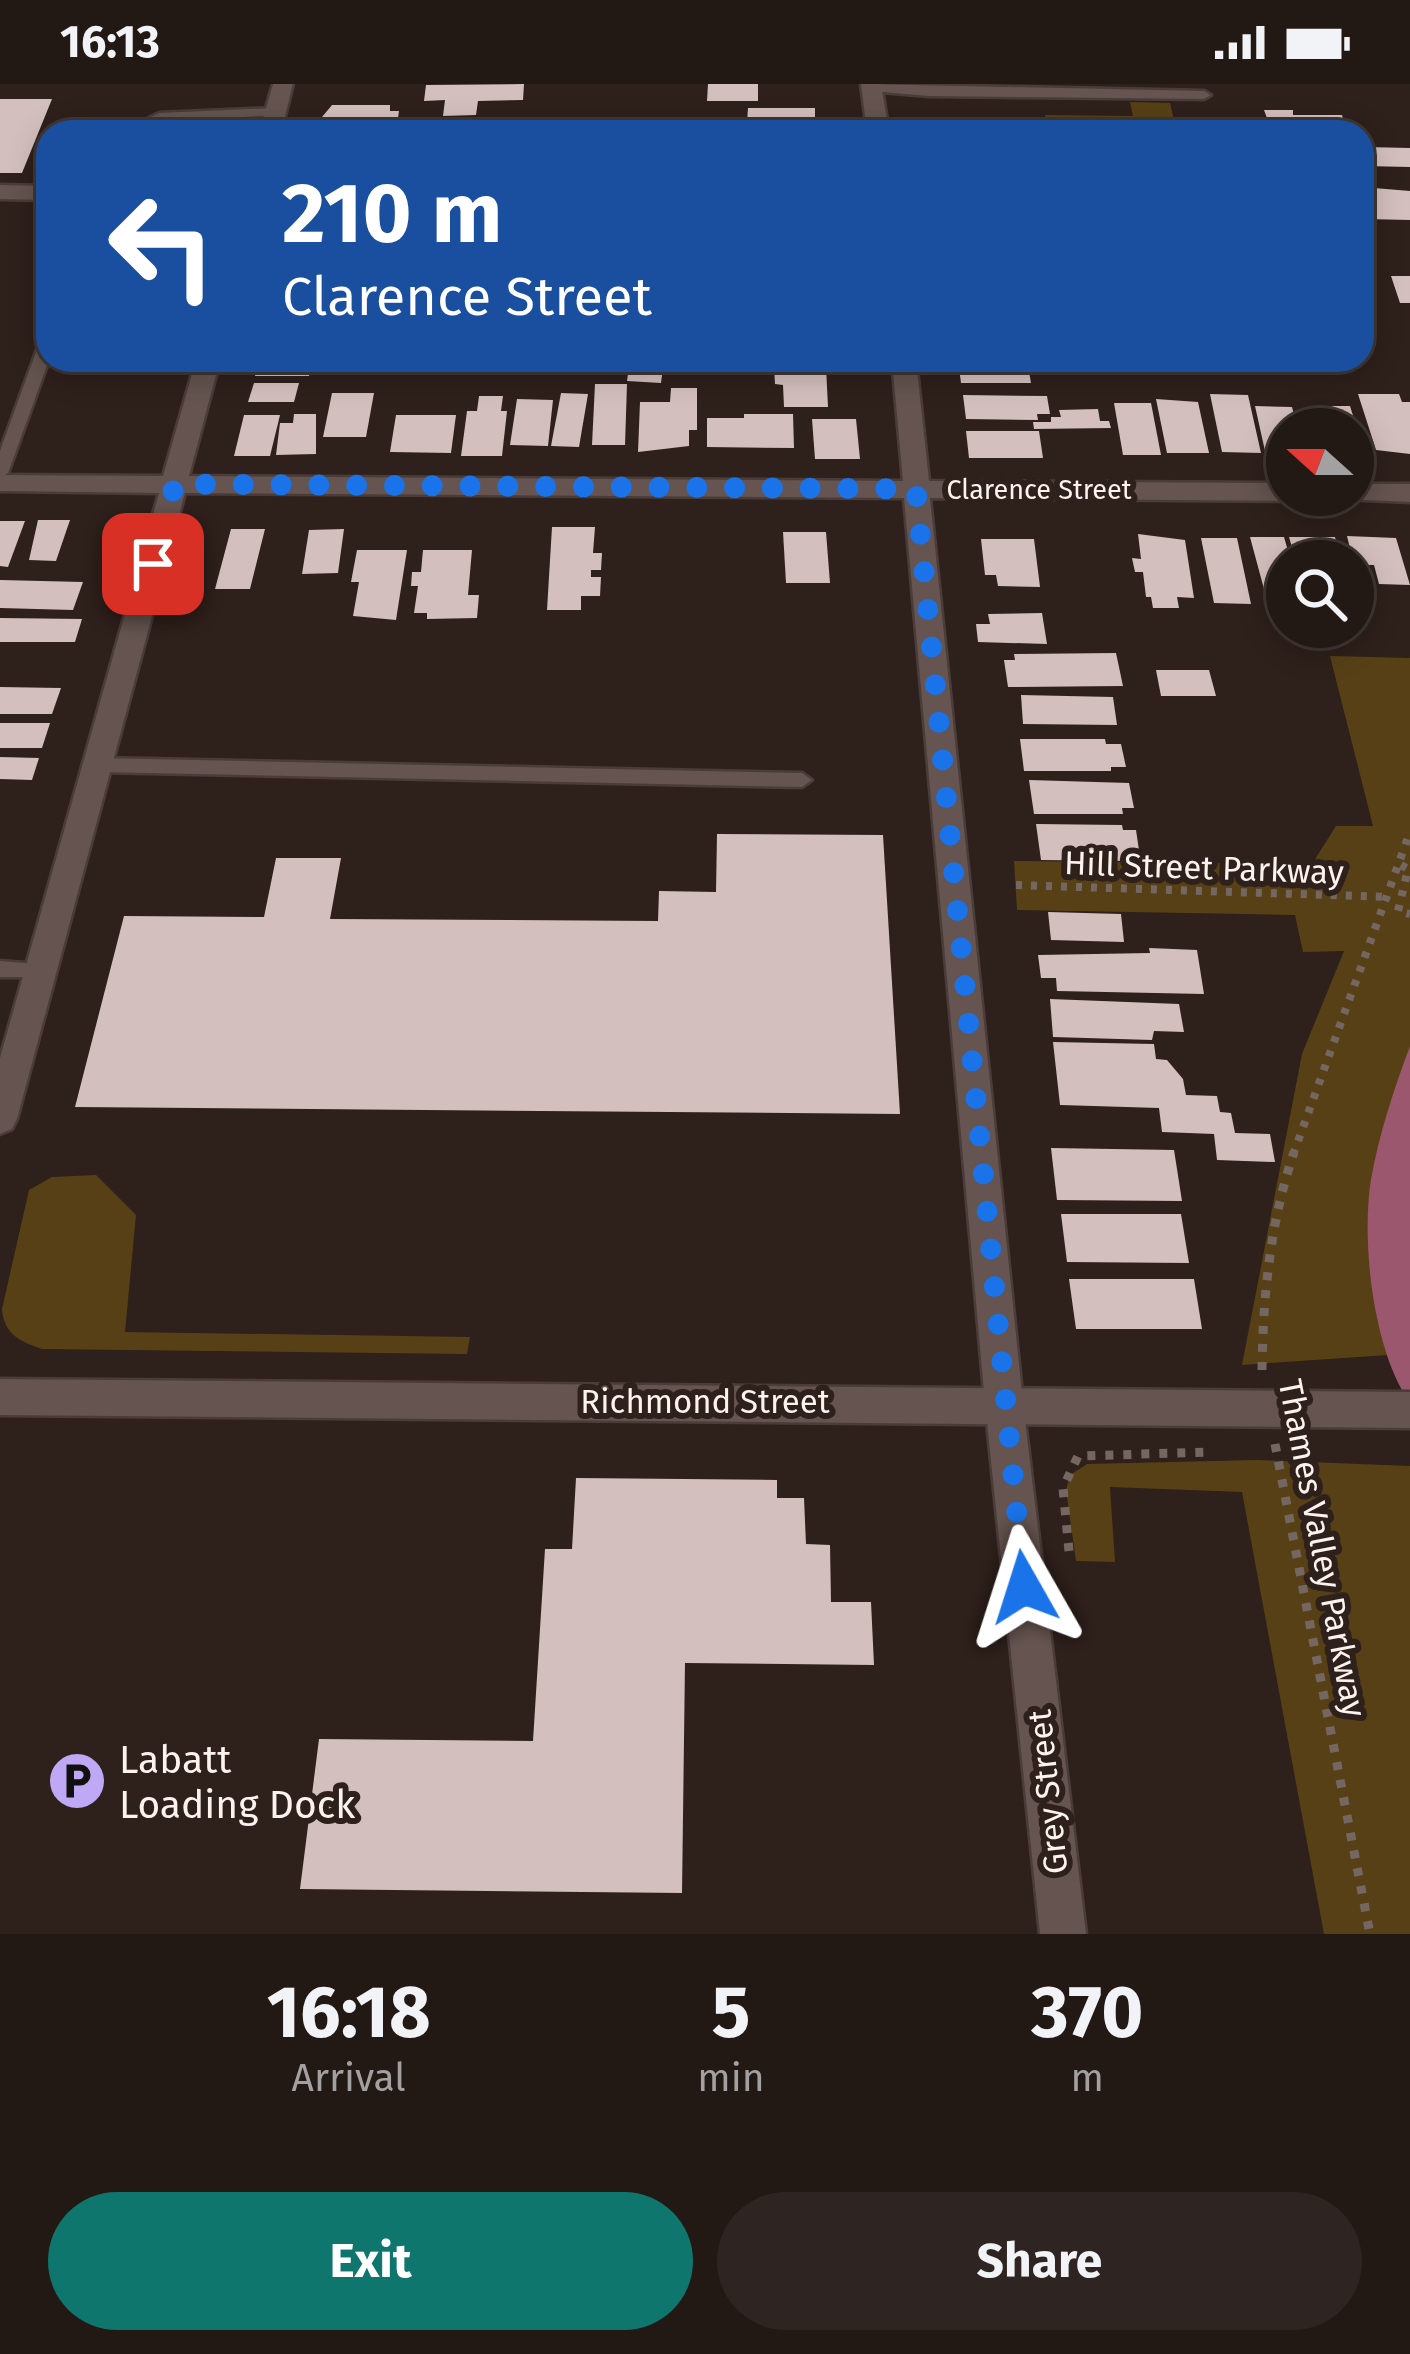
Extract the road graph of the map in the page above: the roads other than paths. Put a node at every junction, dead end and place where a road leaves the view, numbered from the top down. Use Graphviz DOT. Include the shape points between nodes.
graph roads {
  1 [pos="283,84"];
  2 [pos="871,85"];
  3 [pos="1204,95"];
  4 [pos="153,120"];
  5 [pos="227,120"];
  6 [pos="273,120"];
  7 [pos="876,120"];
  8 [pos="0,192"];
  9 [pos="36,193"];
  10 [pos="37,372"];
  11 [pos="205,372"];
  12 [pos="905,372"];
  13 [pos="0,473"];
  14 [pos="0,483"];
  15 [pos="175,484"];
  16 [pos="916,489"];
  17 [pos="1266,492"];
  18 [pos="1374,493"];
  19 [pos="1410,493"];
  20 [pos="98,765"];
  21 [pos="802,779"];
  22 [pos="0,969"];
  23 [pos="41,970"];
  24 [pos="0,1118"];
  25 [pos="0,1397"];
  26 [pos="1004,1403"];
  27 [pos="1410,1410"];
  28 [pos="1063,1934"];
  1 -- 6 [label="street"];
  2 -- 3 [label="lane"];
  2 -- 7 [label="street"];
  4 -- 5 [label="lane"];
  8 -- 9 [label="street"];
  10 -- 13 [label="lane"];
  11 -- 15 [label="street"];
  12 -- 16 [label="street, Grey Street"];
  14 -- 15 [label="street, Clarence Street"];
  15 -- 16 [label="street, Clarence Street"];
  15 -- 20 [label="street"];
  16 -- 17 [label="street, Clarence Street"];
  16 -- 26 [label="street, Grey Street"];
  18 -- 19 [label="street"];
  20 -- 21 [label="lane"];
  20 -- 23 [label="street"];
  22 -- 23 [label="lane"];
  23 -- 24 [label="street"];
  25 -- 26 [label="street, Richmond Street"];
  26 -- 27 [label="street, Richmond Street"];
  26 -- 28 [label="street, Grey Street"];
}
